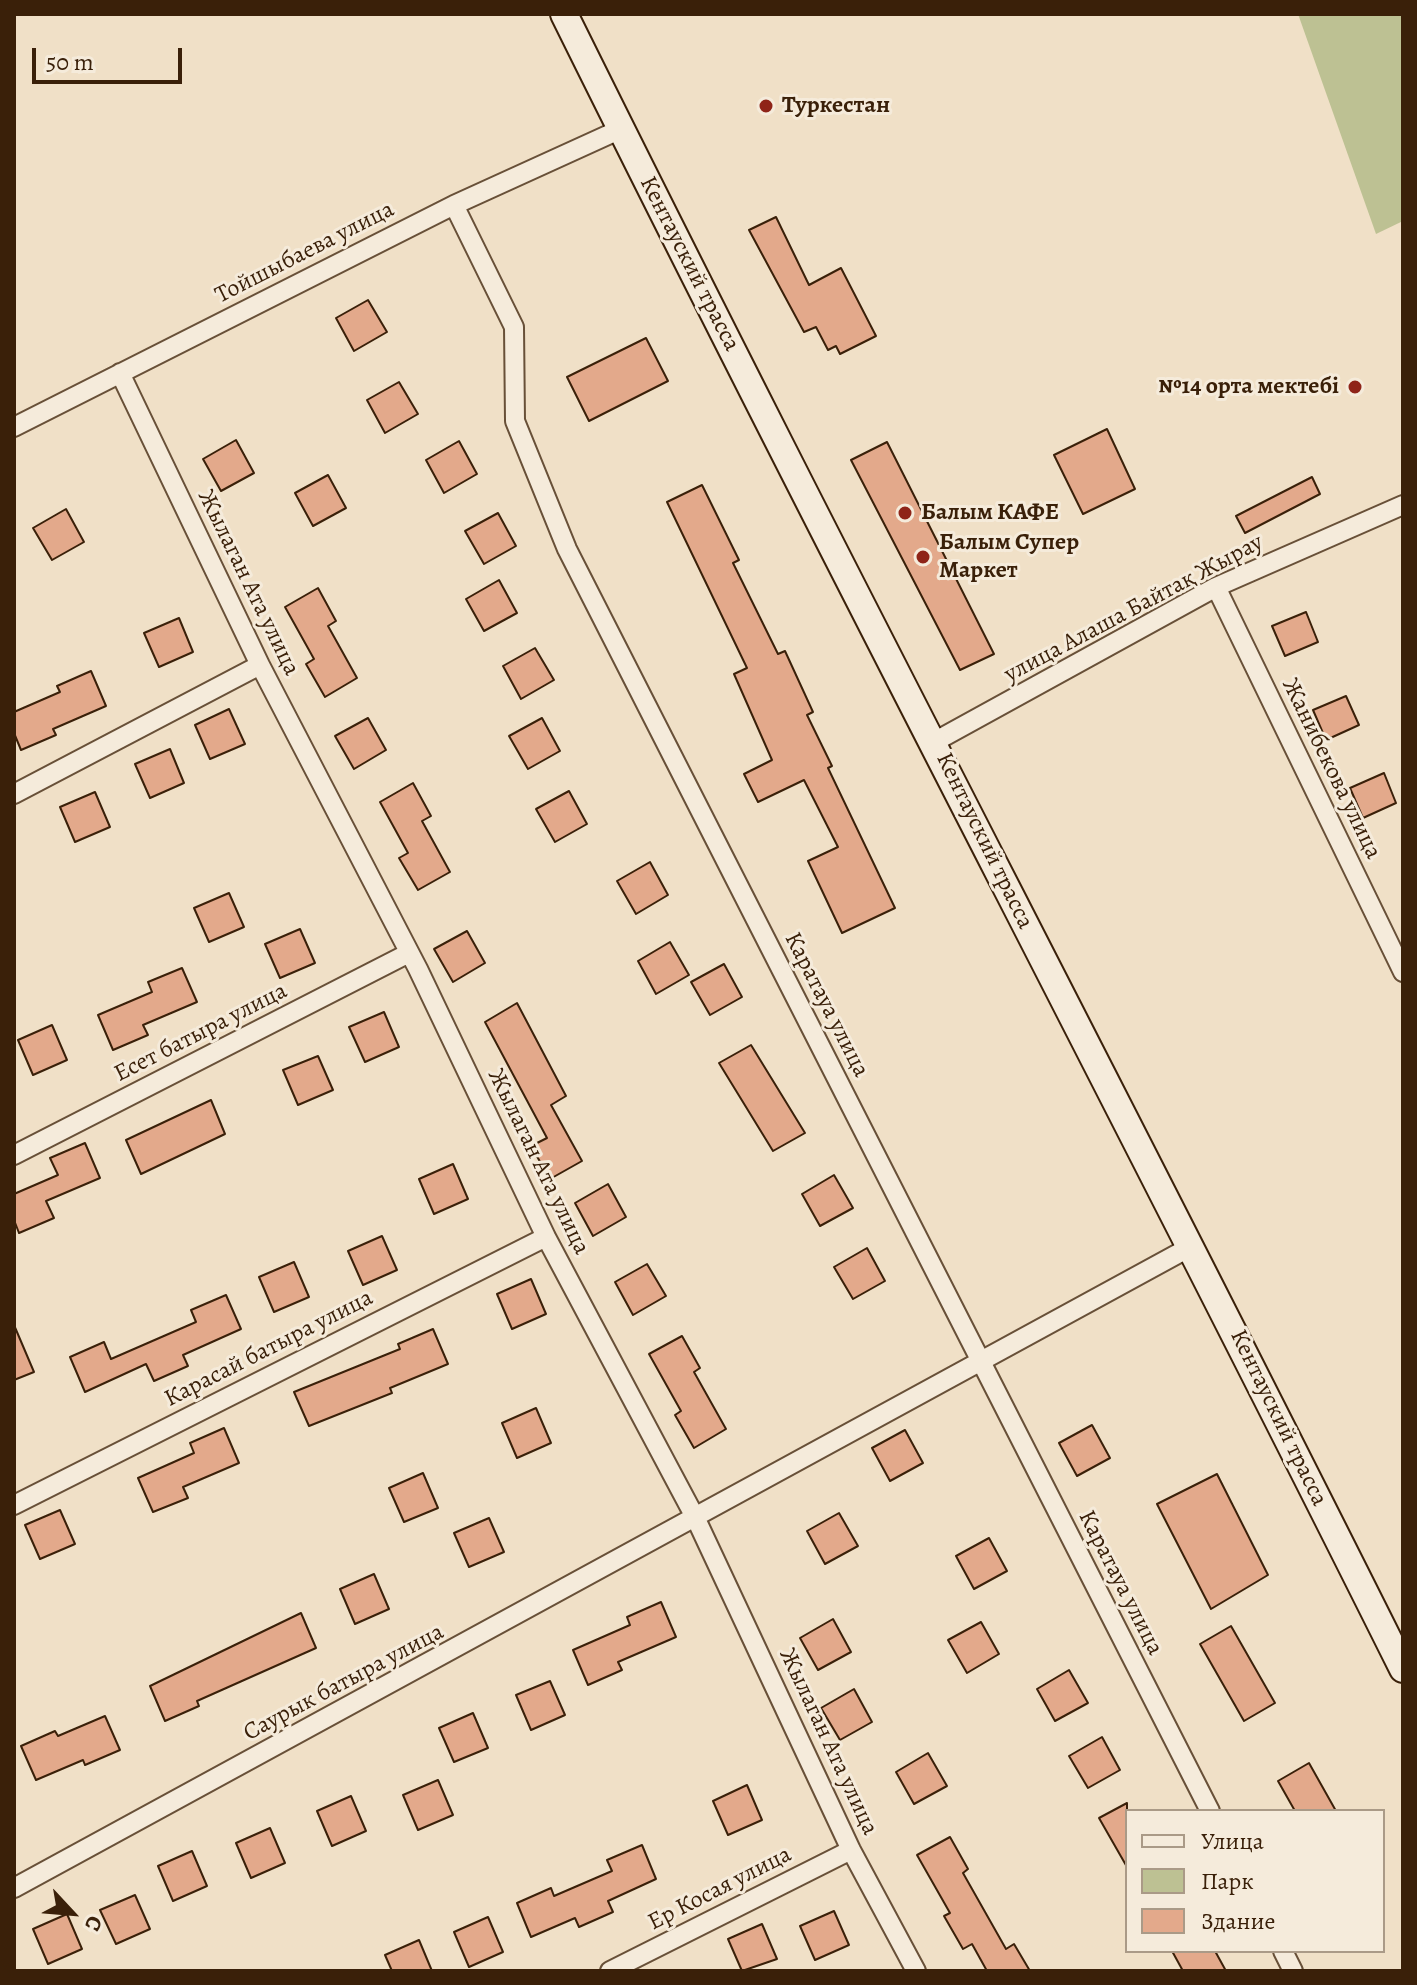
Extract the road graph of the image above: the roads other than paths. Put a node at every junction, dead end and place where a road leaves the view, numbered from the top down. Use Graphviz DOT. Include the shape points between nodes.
graph roads {
  1 [pos="564,14"];
  2 [pos="621,129"];
  3 [pos="454,205"];
  4 [pos="120,373"];
  5 [pos="14,427"];
  6 [pos="1403,505"];
  7 [pos="1216,587"];
  8 [pos="260,665"];
  9 [pos="934,742"];
  10 [pos="14,794"];
  11 [pos="409,953"];
  12 [pos="1403,972"];
  13 [pos="14,1155"];
  14 [pos="546,1237"];
  15 [pos="1192,1246"];
  16 [pos="979,1361"];
  17 [pos="14,1505"];
  18 [pos="696,1519"];
  19 [pos="1403,1669"];
  20 [pos="1209,1809"];
  21 [pos="851,1850"];
  22 [pos="14,1888"];
  23 [pos="1284,1953"];
  24 [pos="610,1971"];
  25 [pos="916,1971"];
  26 [pos="1293,1971"];
  1 -- 2 [label="main road, Кентауский трасса"];
  2 -- 3 [label="street, Тойшыбаева улица"];
  2 -- 9 [label="main road, Кентауский трасса"];
  3 -- 4 [label="street, Тойшыбаева улица"];
  3 -- 16 [label="street, Каратауа улица" via="514,327 515,421 567,549"];
  4 -- 5 [label="street, Тойшыбаева улица"];
  4 -- 8 [label="street, Жылаган Ата улица"];
  6 -- 7 [label="street, улица Алаша Байтақ Жырау"];
  7 -- 9 [label="street, улица Алаша Байтақ Жырау"];
  7 -- 12 [label="street, Жанибекова улица"];
  8 -- 10 [label="street"];
  8 -- 11 [label="street, Жылаган Ата улица"];
  9 -- 15 [label="main road, Кентауский трасса"];
  11 -- 13 [label="street, Есет батыра улица"];
  11 -- 14 [label="street, Жылаган Ата улица"];
  14 -- 17 [label="street, Карасай батыра улица"];
  14 -- 18 [label="street, Жылаган Ата улица"];
  15 -- 16 [label="street, Саурык батыра улица"];
  15 -- 19 [label="main road, Кентауский трасса"];
  16 -- 18 [label="street, Саурык батыра улица"];
  16 -- 20 [label="street, Каратауа улица"];
  18 -- 21 [label="street, Жылаган Ата улица"];
  18 -- 22 [label="street, Саурык батыра улица"];
  21 -- 24 [label="street, Ер Косая улица"];
  21 -- 25 [label="street, Жылаган Ата улица"];
  23 -- 26 [label="street"];
}
